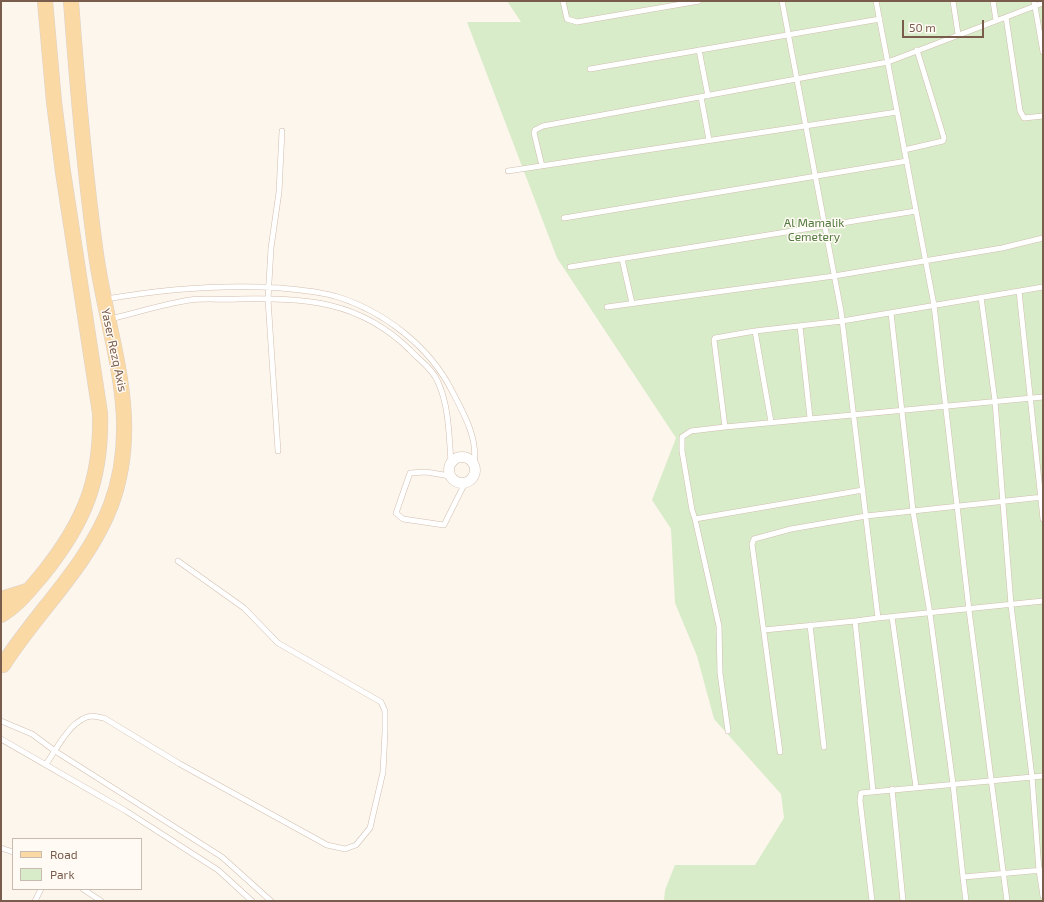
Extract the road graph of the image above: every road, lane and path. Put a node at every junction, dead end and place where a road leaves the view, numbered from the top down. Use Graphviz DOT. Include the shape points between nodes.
graph roads {
  1 [pos="46,1"];
  2 [pos="71,1"];
  3 [pos="563,1"];
  4 [pos="699,1"];
  5 [pos="782,1"];
  6 [pos="876,1"];
  7 [pos="953,1"];
  8 [pos="993,1"];
  9 [pos="683,2"];
  10 [pos="1043,3"];
  11 [pos="1034,4"];
  12 [pos="1006,17"];
  13 [pos="880,19"];
  14 [pos="996,20"];
  15 [pos="788,34"];
  16 [pos="958,34"];
  17 [pos="699,50"];
  18 [pos="917,50"];
  19 [pos="1043,52"];
  20 [pos="888,62"];
  21 [pos="590,69"];
  22 [pos="797,79"];
  23 [pos="708,96"];
  24 [pos="701,97"];
  25 [pos="897,112"];
  26 [pos="1043,116"];
  27 [pos="805,125"];
  28 [pos="282,131"];
  29 [pos="709,140"];
  30 [pos="904,150"];
  31 [pos="907,161"];
  32 [pos="542,166"];
  33 [pos="508,171"];
  34 [pos="815,175"];
  35 [pos="916,211"];
  36 [pos="564,218"];
  37 [pos="824,226"];
  38 [pos="1043,238"];
  39 [pos="622,259"];
  40 [pos="926,260"];
  41 [pos="570,267"];
  42 [pos="834,276"];
  43 [pos="268,287"];
  44 [pos="1043,287"];
  45 [pos="1019,291"];
  46 [pos="981,297"];
  47 [pos="103,299"];
  48 [pos="268,299"];
  49 [pos="632,303"];
  50 [pos="934,305"];
  51 [pos="608,307"];
  52 [pos="891,313"];
  53 [pos="107,320"];
  54 [pos="842,321"];
  55 [pos="800,326"];
  56 [pos="755,331"];
  57 [pos="1043,397"];
  58 [pos="1030,398"];
  59 [pos="995,401"];
  60 [pos="945,406"];
  61 [pos="901,410"];
  62 [pos="853,414"];
  63 [pos="810,418"];
  64 [pos="771,422"];
  65 [pos="725,427"];
  66 [pos="278,451"];
  67 [pos="451,462"];
  68 [pos="474,464"];
  69 [pos="450,476"];
  70 [pos="465,483"];
  71 [pos="863,490"];
  72 [pos="1042,497"];
  73 [pos="1003,502"];
  74 [pos="957,506"];
  75 [pos="913,511"];
  76 [pos="866,516"];
  77 [pos="695,519"];
  78 [pos="1043,519"];
  79 [pos="178,561"];
  80 [pos="28,591"];
  81 [pos="1,599"];
  82 [pos="1043,601"];
  83 [pos="1011,604"];
  84 [pos="969,610"];
  85 [pos="930,614"];
  86 [pos="1,615"];
  87 [pos="892,617"];
  88 [pos="878,618"];
  89 [pos="855,621"];
  90 [pos="810,625"];
  91 [pos="764,630"];
  92 [pos="2,666"];
  93 [pos="1,721"];
  94 [pos="728,731"];
  95 [pos="1,739"];
  96 [pos="824,747"];
  97 [pos="55,751"];
  98 [pos="780,752"];
  99 [pos="46,764"];
  100 [pos="1043,776"];
  101 [pos="1032,777"];
  102 [pos="991,781"];
  103 [pos="953,784"];
  104 [pos="916,787"];
  105 [pos="892,789"];
  106 [pos="873,791"];
  107 [pos="1,848"];
  108 [pos="12,852"];
  109 [pos="1041,870"];
  110 [pos="239,873"];
  111 [pos="1004,873"];
  112 [pos="963,877"];
  113 [pos="231,880"];
  114 [pos="40,890"];
  115 [pos="84,890"];
  116 [pos="1043,896"];
  117 [pos="35,901"];
  118 [pos="101,901"];
  119 [pos="252,901"];
  120 [pos="271,901"];
  121 [pos="872,901"];
  122 [pos="902,901"];
  123 [pos="966,901"];
  124 [pos="1007,901"];
  1 -- 80 [label="main road, Yaser Rezq Axis" via="54,102 95,380 100,432 96,470 85,508 63,549"];
  2 -- 47 [label="main road, Yaser Rezq Axis" via="81,134"];
  3 -- 9 [label="lane" via="567,19 577,22"];
  4 -- 9 [label="lane"];
  5 -- 15 [label="lane"];
  6 -- 13 [label="lane"];
  7 -- 16 [label="lane"];
  8 -- 14 [label="lane"];
  10 -- 11 [label="lane"];
  11 -- 12 [label="lane"];
  11 -- 19 [label="lane"];
  12 -- 14 [label="lane"];
  12 -- 26 [label="lane" via="1020,111 1024,118"];
  13 -- 15 [label="lane"];
  13 -- 20 [label="lane"];
  14 -- 16 [label="lane"];
  15 -- 17 [label="lane"];
  15 -- 22 [label="lane"];
  16 -- 18 [label="lane"];
  17 -- 21 [label="lane"];
  17 -- 23 [label="lane"];
  18 -- 20 [label="lane"];
  18 -- 30 [label="lane" via="944,138 941,142"];
  20 -- 22 [label="lane"];
  20 -- 25 [label="lane"];
  22 -- 23 [label="lane"];
  22 -- 27 [label="lane"];
  23 -- 24 [label="lane"];
  24 -- 29 [label="lane"];
  24 -- 32 [label="lane" via="543,126 534,133"];
  25 -- 27 [label="lane"];
  25 -- 30 [label="lane"];
  27 -- 29 [label="lane"];
  27 -- 34 [label="lane"];
  28 -- 43 [label="lane" via="279,192"];
  29 -- 32 [label="lane"];
  30 -- 31 [label="lane"];
  31 -- 34 [label="lane"];
  31 -- 35 [label="lane"];
  32 -- 33 [label="lane"];
  34 -- 36 [label="lane"];
  34 -- 37 [label="lane"];
  35 -- 37 [label="lane"];
  35 -- 40 [label="lane"];
  37 -- 39 [label="lane"];
  37 -- 42 [label="lane"];
  38 -- 40 [label="lane" via="1002,248"];
  39 -- 41 [label="lane"];
  39 -- 49 [label="lane"];
  40 -- 42 [label="lane"];
  40 -- 50 [label="lane"];
  42 -- 49 [label="lane"];
  42 -- 54 [label="lane"];
  43 -- 47 [label="lane" via="212,286"];
  43 -- 48 [label="lane"];
  43 -- 68 [label="lane" via="307,290 338,297 372,312 413,340 443,374 472,430 476,454"];
  44 -- 45 [label="lane"];
  45 -- 46 [label="lane"];
  45 -- 58 [label="lane"];
  46 -- 50 [label="lane"];
  46 -- 59 [label="lane"];
  47 -- 53 [label="main road, Yaser Rezq Axis"];
  48 -- 53 [label="lane" via="190,300"];
  48 -- 66 [label="lane"];
  48 -- 67 [label="lane" via="336,306 368,320 404,344 438,380 446,407"];
  49 -- 51 [label="lane"];
  50 -- 52 [label="lane"];
  50 -- 60 [label="lane"];
  52 -- 54 [label="lane"];
  52 -- 61 [label="lane"];
  53 -- 92 [label="main road, Yaser Rezq Axis" via="120,376 125,413 124,450 116,486 105,519 89,550"];
  54 -- 55 [label="lane"];
  54 -- 62 [label="lane"];
  55 -- 56 [label="lane"];
  55 -- 63 [label="lane"];
  56 -- 64 [label="lane"];
  56 -- 65 [label="lane" via="714,340"];
  57 -- 58 [label="lane"];
  58 -- 59 [label="lane"];
  58 -- 72 [label="lane"];
  59 -- 60 [label="lane"];
  59 -- 73 [label="lane"];
  60 -- 61 [label="lane"];
  60 -- 74 [label="lane"];
  61 -- 62 [label="lane"];
  61 -- 75 [label="lane"];
  62 -- 63 [label="lane"];
  62 -- 71 [label="lane"];
  63 -- 64 [label="lane"];
  64 -- 65 [label="lane"];
  65 -- 77 [label="lane" via="691,431 682,437 682,451"];
  67 -- 68 [label="street" via="463,457 472,460"];
  67 -- 69 [label="street"];
  68 -- 70 [label="street" via="475,474"];
  69 -- 70 [label="street" via="456,482"];
  69 -- 70 [label="lane" via="410,473 396,513 403,519 444,524"];
  71 -- 76 [label="lane"];
  71 -- 77 [label="lane"];
  72 -- 73 [label="lane"];
  72 -- 78 [label="lane"];
  73 -- 74 [label="lane"];
  73 -- 83 [label="lane"];
  74 -- 75 [label="lane"];
  74 -- 84 [label="lane"];
  75 -- 76 [label="lane"];
  75 -- 85 [label="lane"];
  76 -- 88 [label="lane"];
  76 -- 91 [label="lane" via="791,529 754,539 752,544"];
  77 -- 94 [label="lane" via="719,626 720,673"];
  79 -- 97 [label="lane" via="244,608 278,643 381,702 385,711 383,772 370,828 356,845 345,849 327,845 180,764 104,718 92,716 82,720 73,727"];
  80 -- 81 [label="main road"];
  80 -- 86 [label="main road, Yaser Rezq Axis" via="19,602"];
  82 -- 83 [label="lane"];
  83 -- 84 [label="lane"];
  83 -- 101 [label="lane"];
  84 -- 85 [label="lane"];
  84 -- 102 [label="lane"];
  85 -- 87 [label="lane"];
  85 -- 103 [label="lane"];
  87 -- 88 [label="lane"];
  87 -- 104 [label="lane"];
  88 -- 89 [label="lane"];
  89 -- 90 [label="lane"];
  89 -- 106 [label="lane"];
  90 -- 91 [label="lane"];
  90 -- 96 [label="lane"];
  91 -- 98 [label="lane"];
  93 -- 97 [label="lane" via="32,734"];
  95 -- 99 [label="lane"];
  97 -- 99 [label="lane"];
  97 -- 110 [label="lane" via="195,840"];
  99 -- 113 [label="lane" via="126,811"];
  100 -- 101 [label="lane"];
  101 -- 102 [label="lane"];
  101 -- 109 [label="lane"];
  102 -- 103 [label="lane"];
  102 -- 111 [label="lane"];
  103 -- 104 [label="lane"];
  103 -- 112 [label="lane"];
  104 -- 105 [label="lane"];
  105 -- 106 [label="lane"];
  105 -- 122 [label="lane"];
  106 -- 121 [label="lane" via="861,793 860,800"];
  107 -- 108 [label="lane"];
  109 -- 111 [label="lane"];
  109 -- 116 [label="lane"];
  110 -- 113 [label="lane"];
  110 -- 120 [label="lane"];
  111 -- 112 [label="lane"];
  111 -- 124 [label="lane"];
  112 -- 123 [label="lane"];
  113 -- 119 [label="lane"];
  114 -- 117 [label="lane"];
  115 -- 118 [label="lane"];
}
